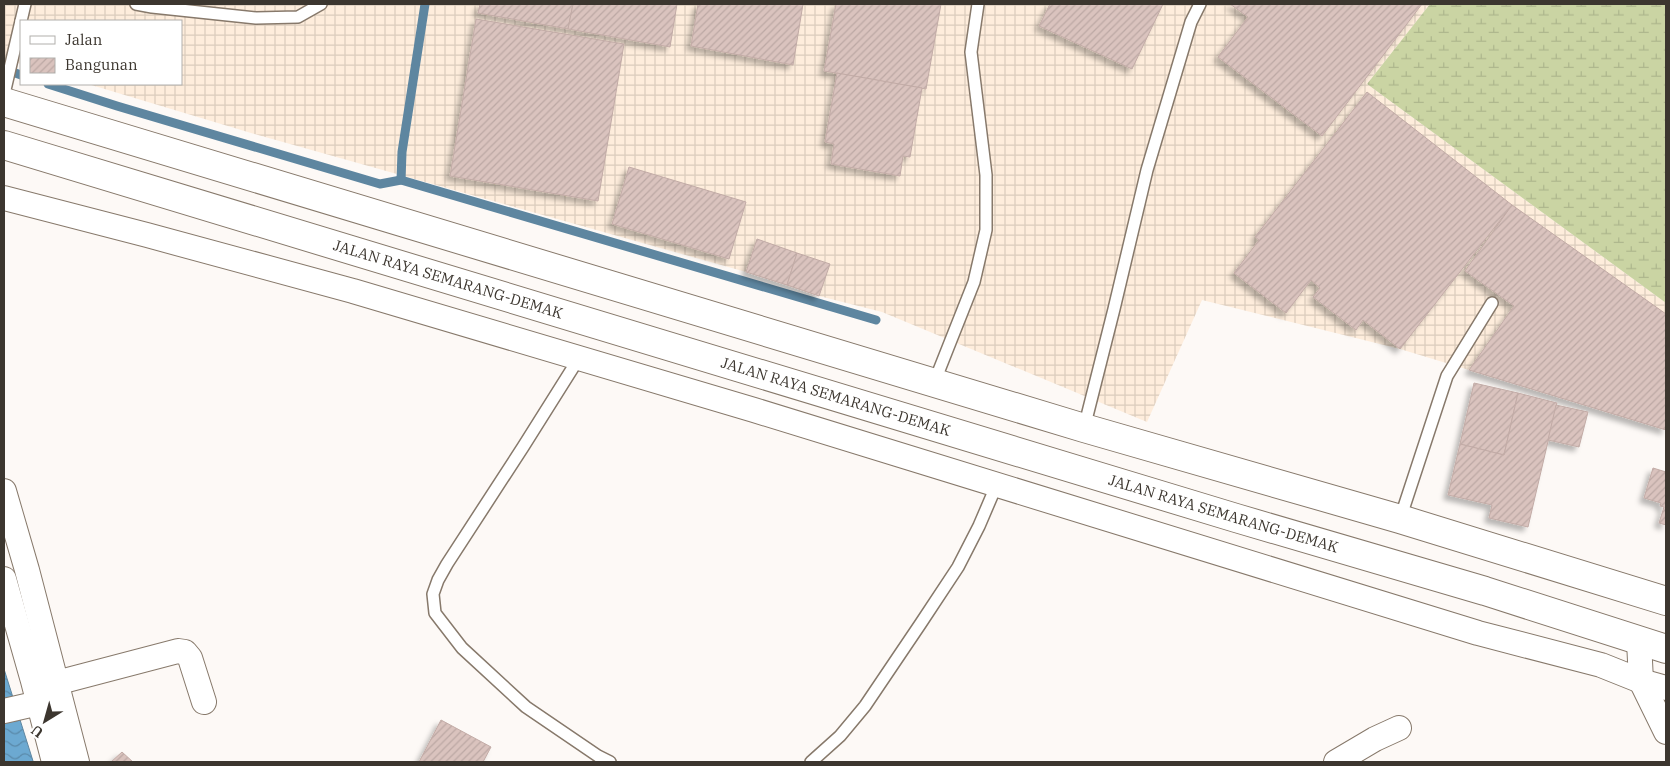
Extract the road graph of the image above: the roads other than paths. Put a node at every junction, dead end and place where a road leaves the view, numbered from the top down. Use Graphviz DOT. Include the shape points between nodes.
graph roads {
  1 [pos="26,4"];
  2 [pos="136,4"];
  3 [pos="320,4"];
  4 [pos="978,4"];
  5 [pos="1200,4"];
  6 [pos="21,20"];
  7 [pos="20,25"];
  8 [pos="4,94"];
  9 [pos="4,102"];
  10 [pos="4,144"];
  11 [pos="4,198"];
  12 [pos="1492,304"];
  13 [pos="579,358"];
  14 [pos="934,383"];
  15 [pos="1084,428"];
  16 [pos="997,484"];
  17 [pos="4,491"];
  18 [pos="1400,520"];
  19 [pos="1496,550"];
  20 [pos="4,579"];
  21 [pos="1485,591"];
  22 [pos="1666,601"];
  23 [pos="1638,641"];
  24 [pos="1666,649"];
  25 [pos="1641,681"];
  26 [pos="56,683"];
  27 [pos="1666,688"];
  28 [pos="204,702"];
  29 [pos="22,707"];
  30 [pos="1399,728"];
  31 [pos="1666,732"];
  32 [pos="54,762"];
  33 [pos="77,762"];
  34 [pos="610,762"];
  35 [pos="811,762"];
  36 [pos="1336,762"];
  1 -- 6 [label="lane"];
  2 -- 3 [label="lane" via="264,18 298,17"];
  4 -- 14 [label="lane" via="971,52 986,175 986,230 974,282"];
  5 -- 15 [label="lane" via="1147,170"];
  7 -- 8 [label="lane"];
  9 -- 14 [label="highway"];
  10 -- 21 [label="highway, JALAN RAYA SEMARANG-DEMAK"];
  11 -- 13 [label="street" via="344,288"];
  12 -- 18 [label="lane" via="1448,376"];
  13 -- 16 [label="street"];
  13 -- 34 [label="lane" via="442,572 433,594 435,613 462,648 526,707"];
  14 -- 15 [label="highway"];
  15 -- 18 [label="highway"];
  16 -- 25 [label="street" via="1478,633 1602,665"];
  16 -- 35 [label="lane" via="958,567 921,623 865,706 840,736"];
  17 -- 26 [label="street"];
  18 -- 19 [label="highway"];
  19 -- 21 [label="highway"];
  19 -- 22 [label="highway"];
  20 -- 29 [label="street"];
  21 -- 23 [label="highway, JALAN RAYA SEMARANG-DEMAK"];
  23 -- 24 [label="highway, JALAN RAYA SEMARANG-DEMAK"];
  23 -- 25 [label="street"];
  25 -- 27 [label="street"];
  25 -- 31 [label="street"];
  26 -- 28 [label="street" via="185,652 190,658"];
  26 -- 33 [label="street"];
  29 -- 32 [label="street"];
  30 -- 36 [label="street"];
}
